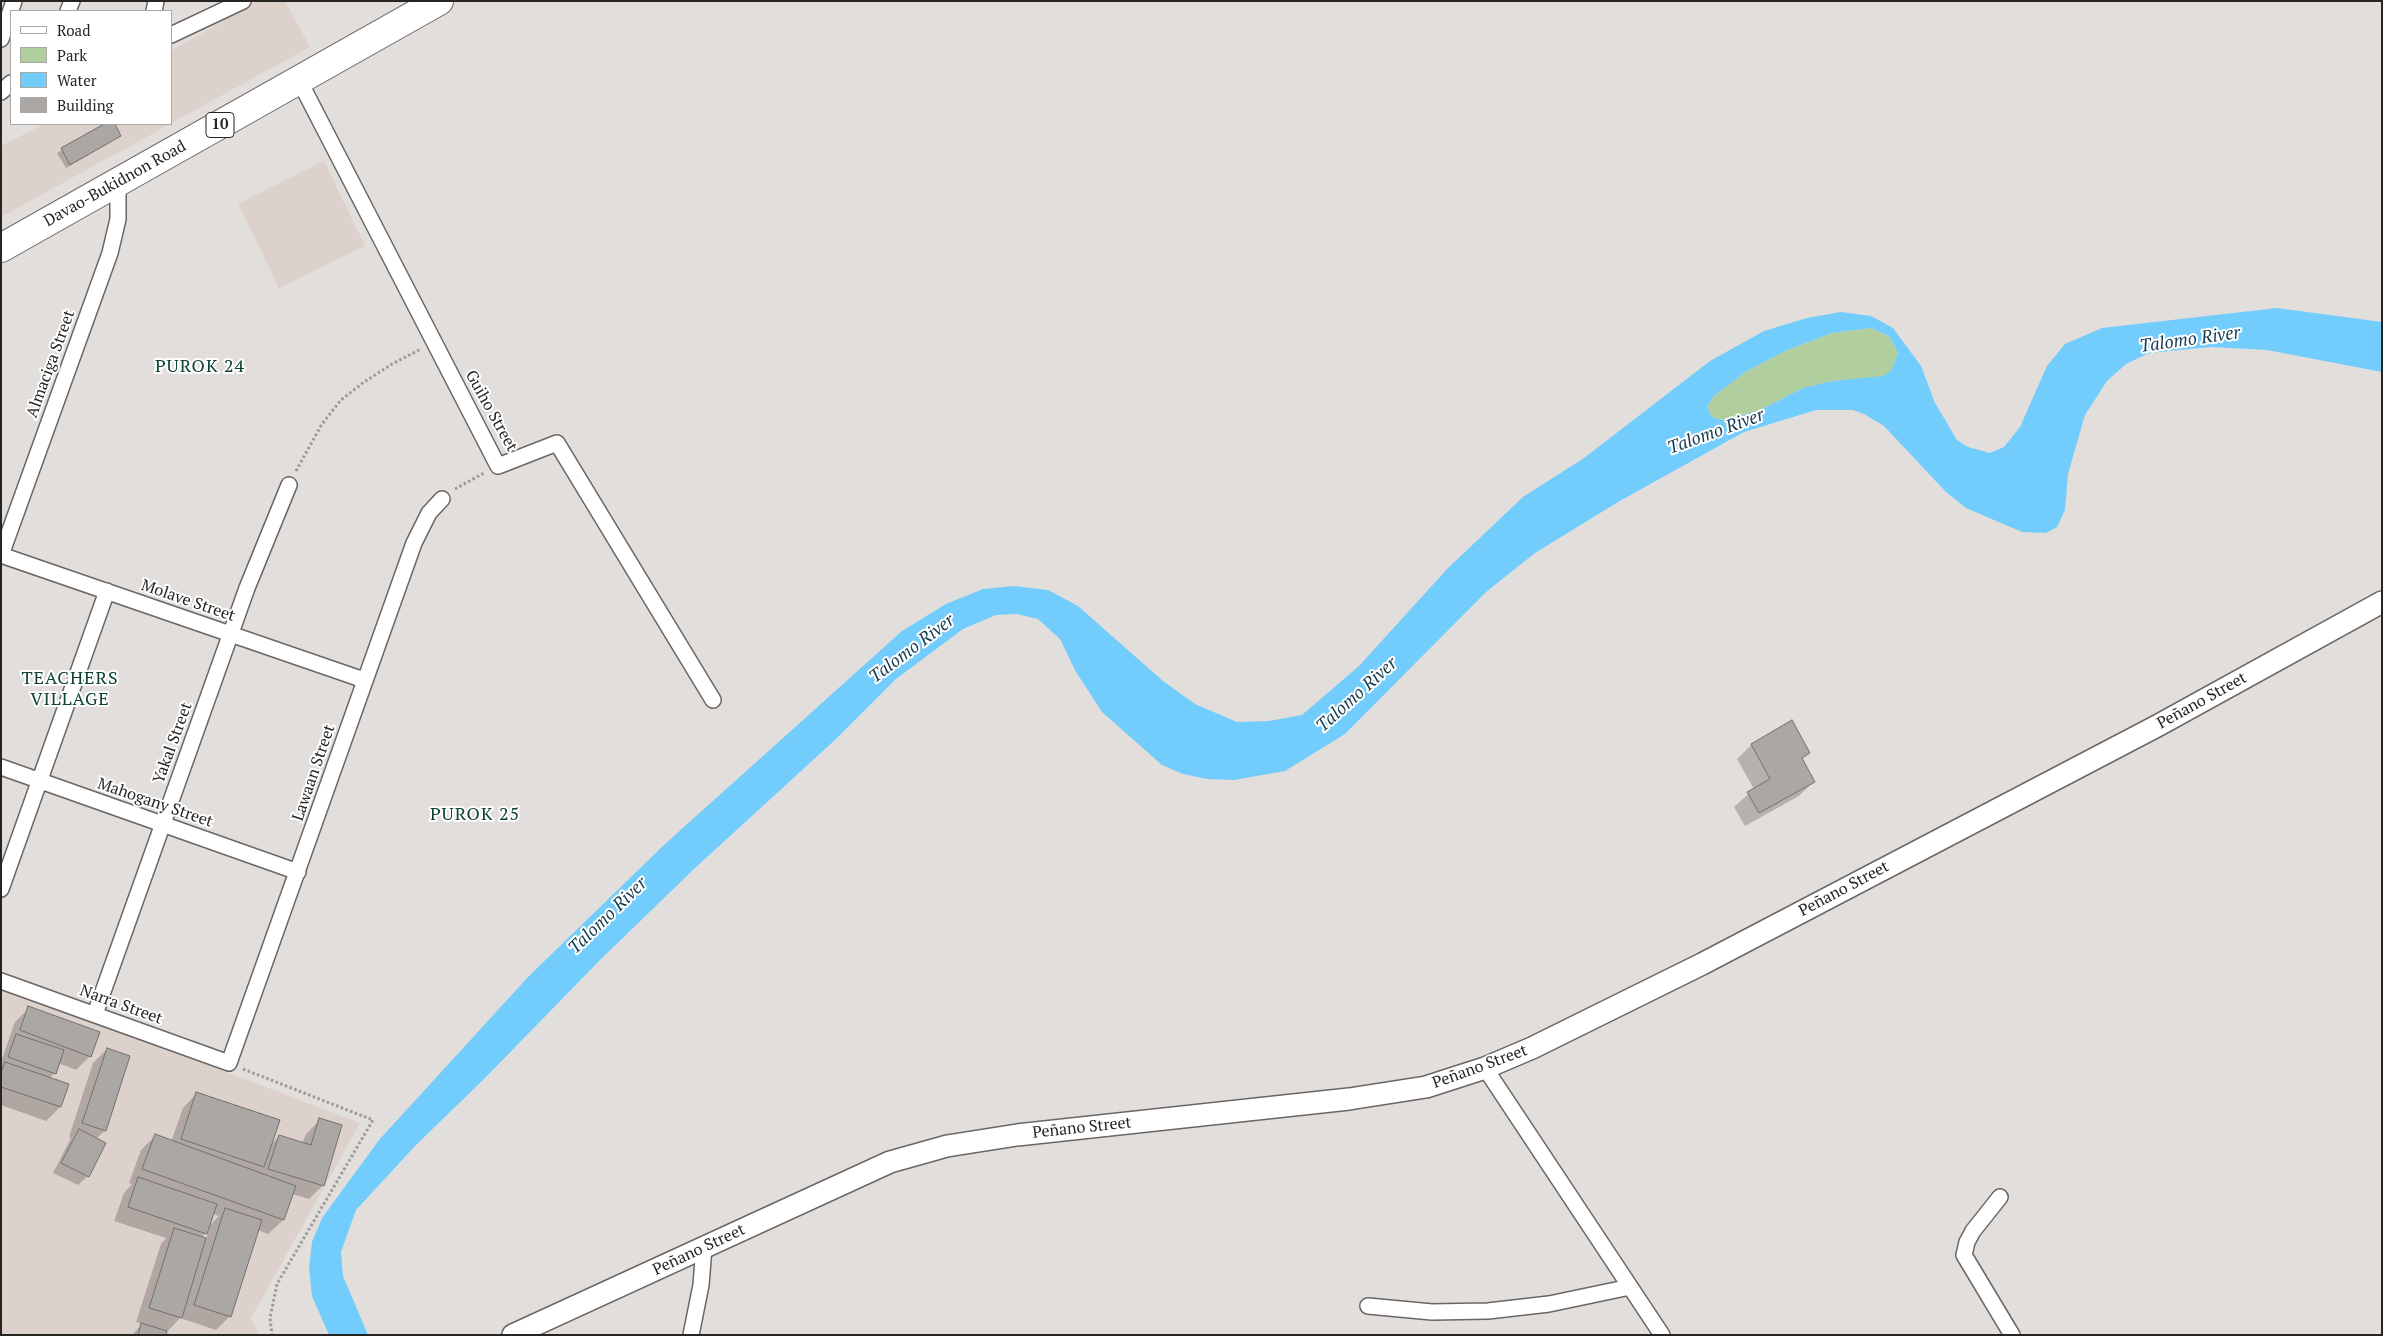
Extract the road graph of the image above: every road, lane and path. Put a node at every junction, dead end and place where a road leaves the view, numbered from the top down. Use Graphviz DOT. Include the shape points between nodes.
graph roads {
  1 [pos="244,1"];
  2 [pos="438,1"];
  3 [pos="10,13"];
  4 [pos="172,35"];
  5 [pos="1,39"];
  6 [pos="299,80"];
  7 [pos="118,182"];
  8 [pos="1,248"];
  9 [pos="435,342"];
  10 [pos="498,466"];
  11 [pos="289,485"];
  12 [pos="442,499"];
  13 [pos="1,555"];
  14 [pos="107,591"];
  15 [pos="2382,602"];
  16 [pos="231,634"];
  17 [pos="364,680"];
  18 [pos="713,700"];
  19 [pos="1,767"];
  20 [pos="40,781"];
  21 [pos="162,824"];
  22 [pos="298,872"];
  23 [pos="1,890"];
  24 [pos="1,981"];
  25 [pos="95,1014"];
  26 [pos="229,1063"];
  27 [pos="1486,1068"];
  28 [pos="2000,1197"];
  29 [pos="704,1247"];
  30 [pos="1630,1287"];
  31 [pos="1368,1306"];
  32 [pos="272,1335"];
  33 [pos="513,1335"];
  34 [pos="691,1335"];
  35 [pos="1662,1335"];
  36 [pos="2012,1335"];
  1 -- 4 [label="street"];
  2 -- 6 [label="highway, Davao-Bukidnon Road / 10"];
  3 -- 5 [label="street"];
  6 -- 7 [label="highway, Davao-Bukidnon Road / 10"];
  6 -- 9 [label="street, Guiho Street"];
  7 -- 8 [label="highway, Davao-Bukidnon Road / 10"];
  7 -- 13 [label="street, Almaciga Street" via="118,219 110,253"];
  9 -- 10 [label="street, Guiho Street"];
  9 -- 11 [label="path" via="392,364 341,400 322,424"];
  10 -- 12 [label="path"];
  10 -- 18 [label="street, Guiho Street" via="557,443"];
  11 -- 16 [label="street, Yakal Street"];
  12 -- 17 [label="street, Lawaan Street" via="429,513 417,535"];
  13 -- 14 [label="street, Molave Street"];
  14 -- 16 [label="street, Molave Street"];
  14 -- 20 [label="street"];
  15 -- 27 [label="street, Peñano Street" via="2157,726 1702,964"];
  16 -- 17 [label="street, Molave Street"];
  16 -- 21 [label="street, Yakal Street"];
  17 -- 22 [label="street, Lawaan Street"];
  19 -- 20 [label="street, Mahogany Street"];
  20 -- 21 [label="street, Mahogany Street"];
  20 -- 23 [label="street"];
  21 -- 22 [label="street, Mahogany Street"];
  21 -- 25 [label="street, Yakal Street"];
  22 -- 26 [label="street, Lawaan Street"];
  24 -- 25 [label="street, Narra Street"];
  25 -- 26 [label="street, Narra Street"];
  26 -- 32 [label="path" via="373,1120 277,1284 270,1318"];
  27 -- 29 [label="street, Peñano Street" via="1426,1087 1349,1099 947,1146 890,1162"];
  27 -- 30 [label="street"];
  28 -- 36 [label="street" via="1973,1231 1964,1255"];
  29 -- 33 [label="street, Peñano Street"];
  29 -- 34 [label="street" via="701,1285"];
  30 -- 31 [label="street" via="1549,1304 1488,1311 1432,1312"];
  30 -- 35 [label="street"];
}
